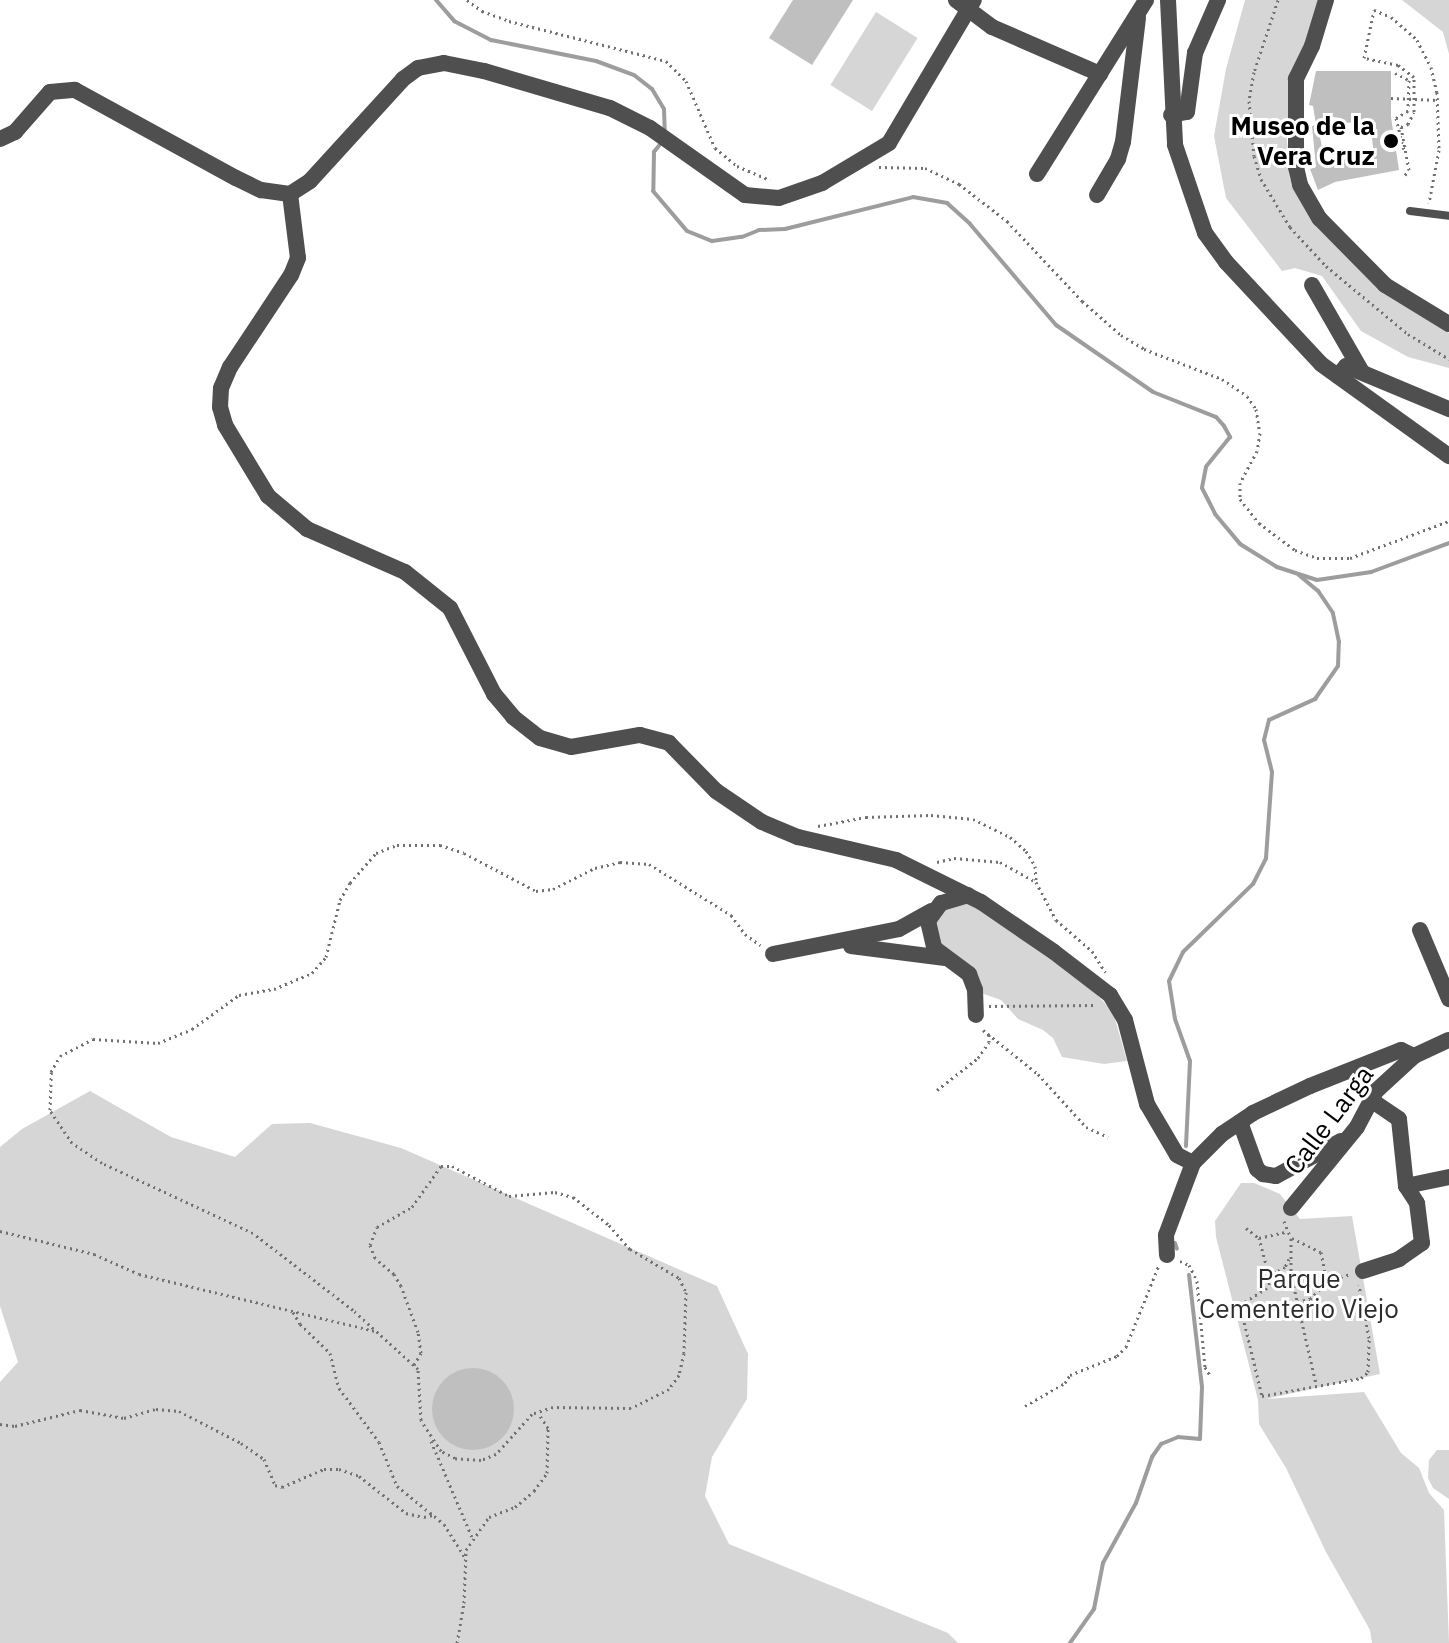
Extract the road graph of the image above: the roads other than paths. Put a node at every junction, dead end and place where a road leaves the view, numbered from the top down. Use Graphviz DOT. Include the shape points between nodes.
graph roads {
  1 [pos="1168,0"];
  2 [pos="1218,0"];
  3 [pos="1326,0"];
  4 [pos="966,3"];
  5 [pos="1142,6"];
  6 [pos="1100,74"];
  7 [pos="1171,115"];
  8 [pos="1,141"];
  9 [pos="1037,174"];
  10 [pos="290,194"];
  11 [pos="1097,195"];
  12 [pos="1410,211"];
  13 [pos="1449,216"];
  14 [pos="1312,285"];
  15 [pos="1449,324"];
  16 [pos="1362,372"];
  17 [pos="1338,376"];
  18 [pos="1449,409"];
  19 [pos="1449,456"];
  20 [pos="968,895"];
  21 [pos="931,911"];
  22 [pos="1420,930"];
  23 [pos="829,945"];
  24 [pos="773,954"];
  25 [pos="945,958"];
  26 [pos="1449,999"];
  27 [pos="976,1012"];
  28 [pos="1449,1040"];
  29 [pos="1414,1056"];
  30 [pos="1371,1100"];
  31 [pos="1240,1122"];
  32 [pos="1346,1139"];
  33 [pos="1193,1163"];
  34 [pos="1449,1177"];
  35 [pos="1406,1186"];
  36 [pos="1291,1208"];
  37 [pos="1167,1255"];
  38 [pos="1363,1271"];
  1 -- 7 [label="street"];
  2 -- 7 [label="street" via="1195,53 1187,112"];
  3 -- 15 [label="street" via="1296,79 1300,185 1320,219 1385,285"];
  4 -- 6 [label="street" via="1019,40"];
  4 -- 10 [label="street" via="889,143 822,183 788,196 754,198 720,180 650,128 610,108 444,63 418,68 403,79 310,181"];
  5 -- 6 [label="street"];
  5 -- 11 [label="street" via="1123,142"];
  6 -- 9 [label="street"];
  7 -- 17 [label="street" via="1182,171 1205,233 1226,262"];
  8 -- 10 [label="street" via="50,92 75,90 236,178 261,190"];
  10 -- 20 [label="street" via="298,258 221,388 225,425 268,496 307,529 405,572 450,608 494,694 540,738 571,747 640,735 657,738 746,812 798,837 876,854"];
  12 -- 13 [label="lane"];
  14 -- 16 [label="street"];
  16 -- 17 [label="street" via="1346,366"];
  16 -- 18 [label="street"];
  17 -- 19 [label="street"];
  20 -- 21 [label="street"];
  20 -- 33 [label="street" via="1114,1000 1125,1020 1147,1104 1177,1155"];
  21 -- 23 [label="street" via="910,926"];
  21 -- 25 [label="street" via="931,941"];
  22 -- 26 [label="street"];
  23 -- 24 [label="street"];
  23 -- 25 [label="street"];
  25 -- 27 [label="street" via="969,974"];
  28 -- 29 [label="street, Calle Larga"];
  29 -- 30 [label="street, Calle Larga"];
  29 -- 31 [label="street" via="1401,1050 1310,1086"];
  30 -- 32 [label="street, Calle Larga"];
  30 -- 35 [label="street" via="1399,1119"];
  31 -- 32 [label="street" via="1263,1174 1276,1176"];
  31 -- 33 [label="street"];
  32 -- 36 [label="street, Calle Larga"];
  33 -- 37 [label="street" via="1166,1235"];
  34 -- 35 [label="street"];
  35 -- 38 [label="street" via="1417,1203 1422,1243 1399,1259"];
}
